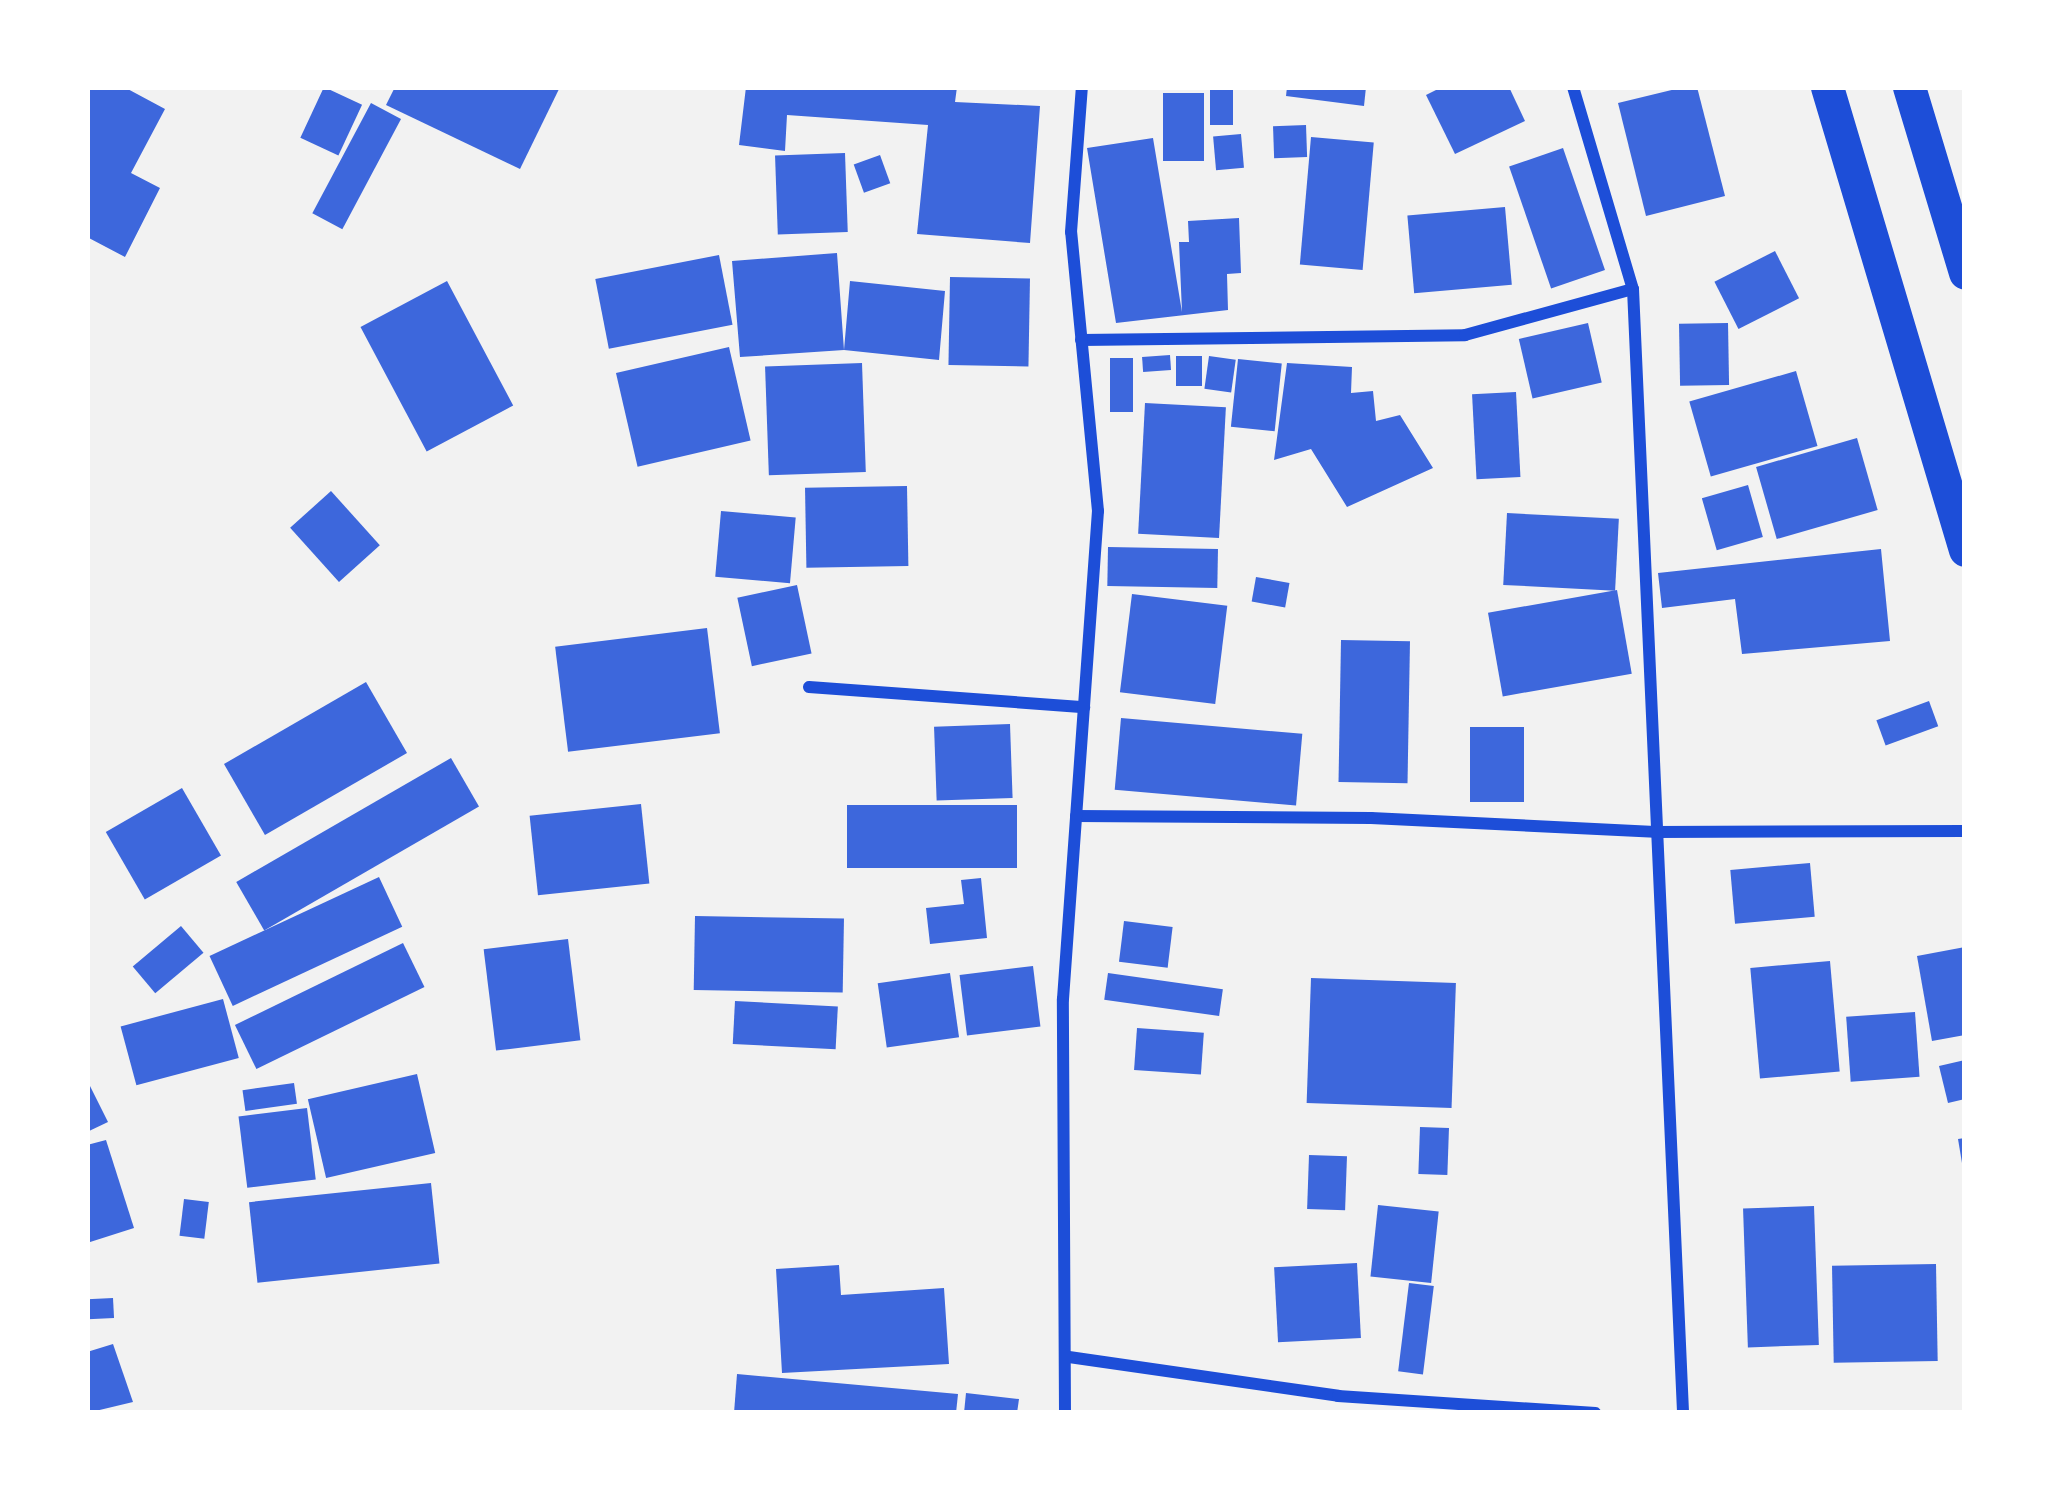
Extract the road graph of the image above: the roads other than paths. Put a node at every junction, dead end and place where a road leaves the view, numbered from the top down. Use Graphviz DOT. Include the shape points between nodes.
graph roads {
  1 [pos="1082,87"];
  2 [pos="1573,87"];
  3 [pos="1827,87"];
  4 [pos="1909,87"];
  5 [pos="1965,273"];
  6 [pos="1633,289"];
  7 [pos="1081,340"];
  8 [pos="1965,550"];
  9 [pos="809,687"];
  10 [pos="1084,707"];
  11 [pos="1076,816"];
  12 [pos="1965,831"];
  13 [pos="1654,832"];
  14 [pos="1069,1357"];
  15 [pos="1065,1413"];
  16 [pos="1595,1413"];
  17 [pos="1683,1413"];
  1 -- 7 [label="street" via="1071,232"];
  2 -- 6 [label="street"];
  3 -- 8 [label="highway"];
  4 -- 5 [label="highway"];
  6 -- 7 [label="street" via="1465,335"];
  6 -- 13 [label="street"];
  7 -- 10 [label="street" via="1098,511"];
  9 -- 10 [label="street"];
  10 -- 11 [label="street"];
  11 -- 13 [label="street" via="1371,818"];
  11 -- 14 [label="street" via="1063,999"];
  12 -- 13 [label="street"];
  13 -- 17 [label="street"];
  14 -- 15 [label="street"];
  14 -- 16 [label="street" via="1338,1396"];
}
